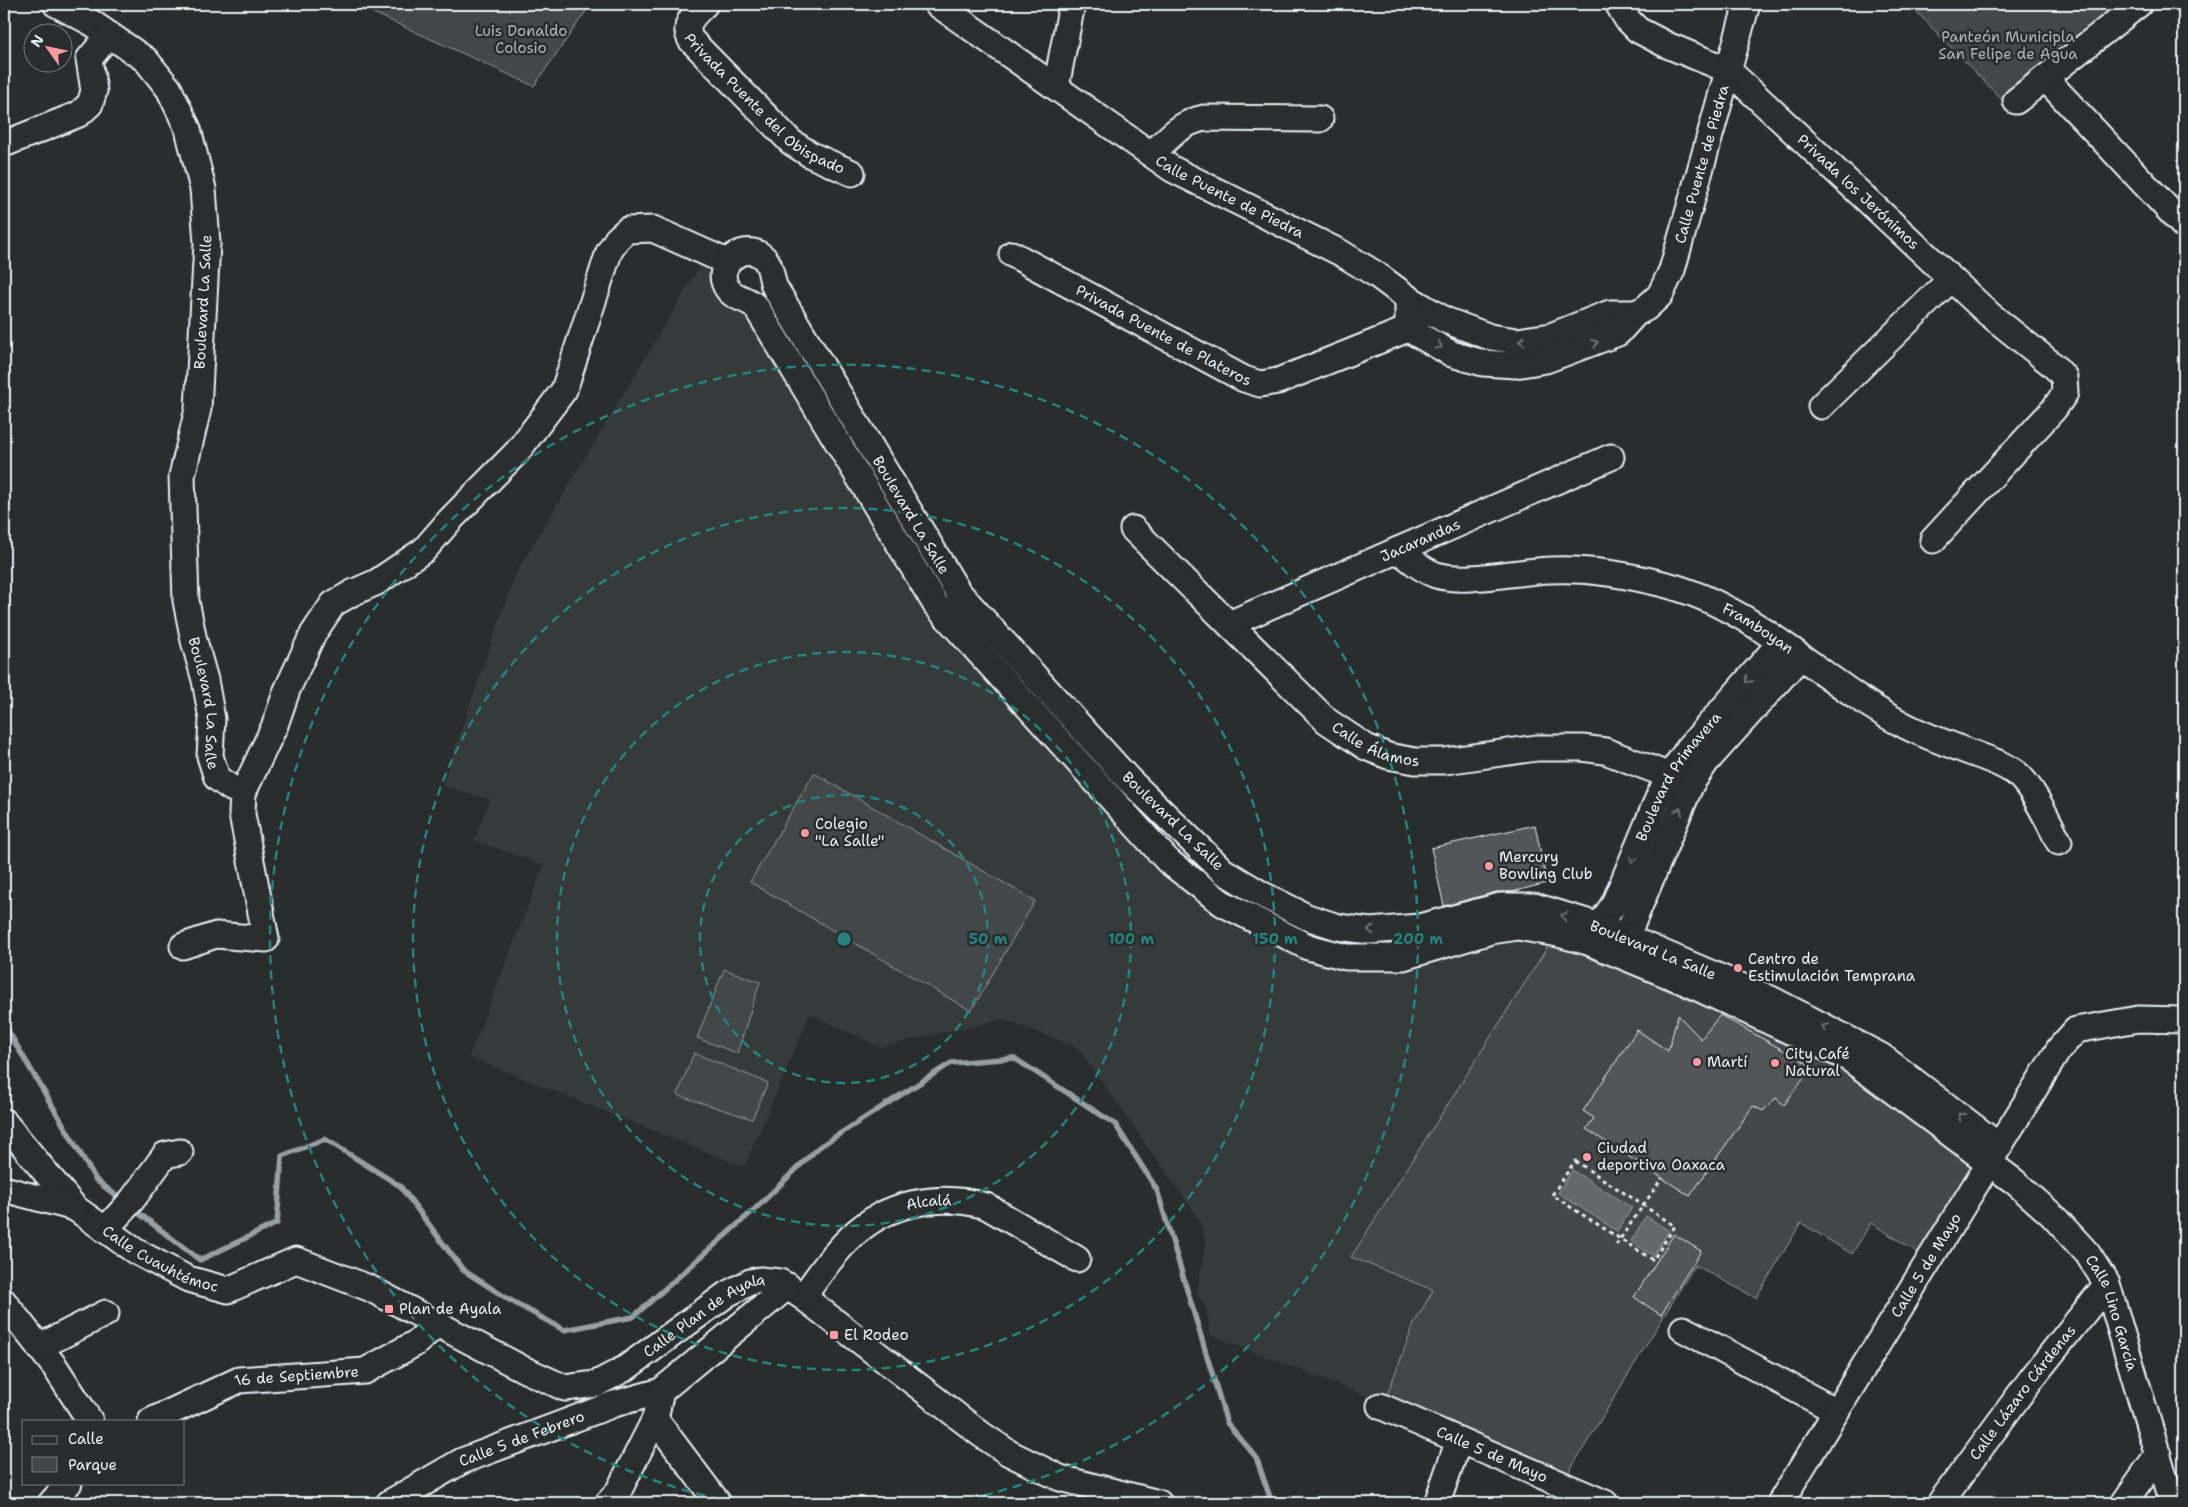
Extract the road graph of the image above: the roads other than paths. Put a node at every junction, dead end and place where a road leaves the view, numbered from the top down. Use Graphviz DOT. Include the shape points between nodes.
graph roads {
  1 [pos="56,4"];
  2 [pos="704,4"];
  3 [pos="937,4"];
  4 [pos="1072,4"];
  5 [pos="1618,4"];
  6 [pos="1747,4"];
  7 [pos="2139,4"];
  8 [pos="109,35"];
  9 [pos="1728,70"];
  10 [pos="2045,78"];
  11 [pos="1056,87"];
  12 [pos="2016,102"];
  13 [pos="1320,119"];
  14 [pos="4,144"];
  15 [pos="1152,154"];
  16 [pos="852,173"];
  17 [pos="2184,226"];
  18 [pos="1012,254"];
  19 [pos="727,262"];
  20 [pos="1951,279"];
  21 [pos="1416,304"];
  22 [pos="1636,313"];
  23 [pos="1408,329"];
  24 [pos="1821,406"];
  25 [pos="1611,458"];
  26 [pos="1133,529"];
  27 [pos="1933,540"];
  28 [pos="1398,550"];
  29 [pos="1229,624"];
  30 [pos="1790,650"];
  31 [pos="1681,780"];
  32 [pos="243,793"];
  33 [pos="2059,842"];
  34 [pos="1594,934"];
  35 [pos="1623,945"];
  36 [pos="183,946"];
  37 [pos="2184,1020"];
  38 [pos="4,1122"];
  39 [pos="180,1152"];
  40 [pos="1994,1154"];
  41 [pos="4,1189"];
  42 [pos="75,1208"];
  43 [pos="110,1225"];
  44 [pos="1076,1259"];
  45 [pos="2107,1284"];
  46 [pos="795,1291"];
  47 [pos="4,1302"];
  48 [pos="106,1313"];
  49 [pos="437,1324"];
  50 [pos="1683,1328"];
  51 [pos="39,1347"];
  52 [pos="626,1368"];
  53 [pos="661,1391"];
  54 [pos="1380,1406"];
  55 [pos="1836,1411"];
  56 [pos="655,1419"];
  57 [pos="89,1420"];
  58 [pos="153,1420"];
  59 [pos="1459,1440"];
  60 [pos="2158,1454"];
  61 [pos="68,1484"];
  62 [pos="2175,1497"];
  63 [pos="51,1503"];
  64 [pos="389,1503"];
  65 [pos="608,1503"];
  66 [pos="718,1503"];
  67 [pos="1159,1503"];
  68 [pos="1437,1503"];
  69 [pos="1605,1503"];
  70 [pos="1780,1503"];
  71 [pos="1940,1503"];
  72 [pos="2124,1503"];
  1 -- 8 [label="street, Boulevard La Salle"];
  2 -- 16 [label="street, Privada Puente del Obispado" via="688,23 691,40 791,142 811,155"];
  3 -- 11 [label="street"];
  4 -- 11 [label="street"];
  5 -- 9 [label="street, Privada los Jerónimos" via="1638,30"];
  6 -- 9 [label="street, Calle Puente de Piedra"];
  7 -- 10 [label="street"];
  8 -- 14 [label="street" via="89,59 94,91 90,104 80,114"];
  8 -- 32 [label="street, Boulevard La Salle" via="146,60 169,90 188,129 203,189 208,243 198,409 182,476 186,600 212,720 210,756 217,778"];
  9 -- 20 [label="street, Privada los Jerónimos"];
  9 -- 22 [label="street, Calle Puente de Piedra" via="1672,270 1660,294"];
  10 -- 12 [label="street"];
  10 -- 17 [label="street"];
  11 -- 15 [label="street, Calle Puente de Piedra"];
  13 -- 15 [label="street" via="1204,118 1180,126"];
  15 -- 21 [label="street, Calle Puente de Piedra" via="1188,178 1340,252 1377,274"];
  18 -- 23 [label="street, Privada Puente de Plateros" via="1244,379 1260,384 1278,381"];
  19 -- 32 [label="street" via="653,229 627,230 617,239 609,252 564,390 517,452 424,550 377,582 333,604 313,634"];
  34 -- 19 [label="street, Boulevard La Salle, one-way" via="1534,906 1500,906 1419,927 1370,931 1338,927 1307,917 1223,871 1129,780 954,587 774,288 770,268 763,257 743,252"];
  19 -- 34 [label="street, Boulevard La Salle" via="723,276 727,288 756,307 936,606 1168,861 1222,903 1308,947 1346,958 1403,957 1491,931 1518,927 1558,934"];
  20 -- 24 [label="street"];
  20 -- 27 [label="street, Privada los Jerónimos" via="2060,371 2066,384 2054,409"];
  22 -- 21 [label="street, Calle Puente de Piedra, one-way" via="1610,312 1551,336 1518,341 1468,330"];
  21 -- 23 [label="street, Privada Puente de Plateros"];
  23 -- 22 [label="street, Calle Puente de Piedra, one-way" via="1452,354 1468,359 1500,365 1530,364 1558,357 1618,333"];
  25 -- 28 [label="street, Jacarandas"];
  26 -- 29 [label="street, Calle Álamos"];
  28 -- 29 [label="street, Jacarandas"];
  28 -- 30 [label="street, Framboyan" via="1422,568 1447,578 1573,570 1663,584 1719,605"];
  29 -- 31 [label="street, Calle Álamos" via="1327,721 1366,747 1388,756 1415,761 1445,761 1537,748 1582,748 1605,751"];
  30 -- 31 [label="street, Boulevard Primavera" via="1688,750"];
  30 -- 33 [label="street, Framboyan" via="1901,724 2002,764 2015,773 2026,784"];
  31 -- 34 [label="street, Boulevard Primavera, one-way" via="1659,796 1614,904"];
  35 -- 31 [label="street, Boulevard Primavera, one-way"];
  32 -- 36 [label="street" via="242,814 266,939 216,935"];
  34 -- 35 [label="street, Boulevard La Salle"];
  35 -- 40 [label="street, Boulevard La Salle" via="1771,999 1881,1056"];
  37 -- 40 [label="street, Calle 5 de Mayo" via="2138,1018 2076,1030 2059,1049"];
  38 -- 42 [label="street, Calle Cuauhtémoc"];
  39 -- 43 [label="street" via="166,1155"];
  40 -- 45 [label="street, Calle Lino García" via="2087,1253"];
  40 -- 55 [label="street, Calle 5 de Mayo"];
  41 -- 42 [label="street"];
  42 -- 43 [label="street, Calle Cuauhtémoc"];
  43 -- 49 [label="street, Calle Cuauhtémoc" via="135,1251 196,1281 228,1290 296,1260 369,1288"];
  44 -- 46 [label="street, Alcalá" via="986,1206 945,1200 926,1202 906,1205 867,1223"];
  45 -- 60 [label="street, Calle Lino García"];
  45 -- 71 [label="street, Calle Lázaro Cárdenas" via="2032,1378"];
  46 -- 52 [label="street, Calle Plan de Ayala" via="771,1280 740,1287"];
  46 -- 53 [label="street, Alcalá"];
  46 -- 67 [label="street" via="1009,1453 1060,1478"];
  47 -- 51 [label="street"];
  48 -- 51 [label="street"];
  49 -- 52 [label="street, Calle Cuauhtémoc" via="565,1388 596,1384"];
  49 -- 58 [label="street, 16 de Septiembre" via="416,1344 365,1372 239,1380"];
  50 -- 55 [label="street"];
  51 -- 57 [label="street"];
  53 -- 56 [label="street"];
  53 -- 64 [label="street, Calle 5 de Febrero" via="614,1404 462,1461"];
  54 -- 59 [label="street, Calle 5 de Mayo"];
  55 -- 70 [label="street, Calle 5 de Mayo"];
  56 -- 65 [label="street" via="618,1492"];
  56 -- 66 [label="street"];
  59 -- 68 [label="street"];
  59 -- 69 [label="street, Calle 5 de Mayo"];
  60 -- 62 [label="street, Calle Lino García"];
  60 -- 72 [label="street"];
  61 -- 63 [label="street"];
}
